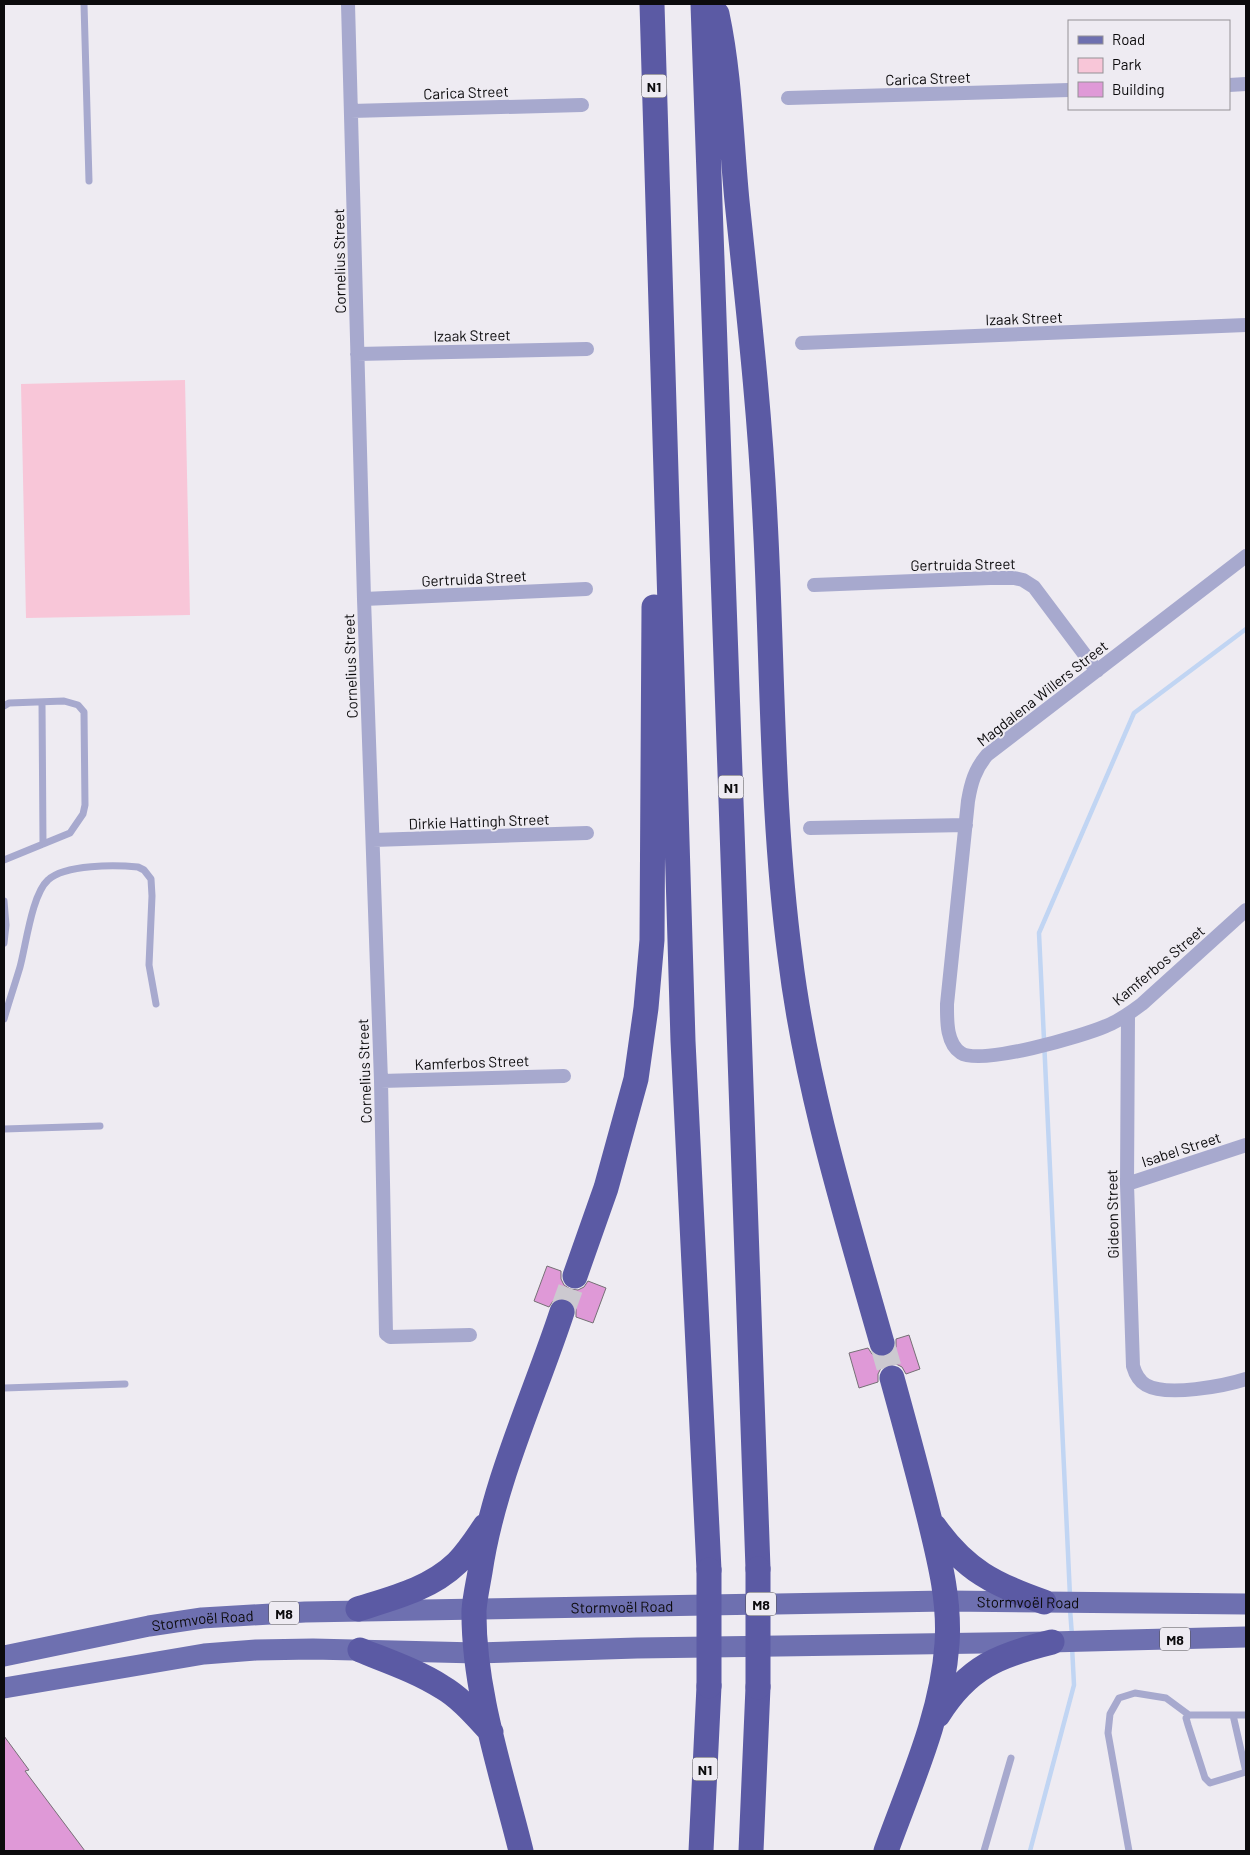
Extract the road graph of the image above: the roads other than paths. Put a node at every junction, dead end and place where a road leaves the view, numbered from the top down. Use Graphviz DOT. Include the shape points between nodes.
graph roads {
  1 [pos="84,4"];
  2 [pos="348,4"];
  3 [pos="652,4"];
  4 [pos="703,4"];
  5 [pos="715,4"];
  6 [pos="1246,84"];
  7 [pos="1230,85"];
  8 [pos="1068,90"];
  9 [pos="788,98"];
  10 [pos="582,105"];
  11 [pos="352,111"];
  12 [pos="657,168"];
  13 [pos="89,181"];
  14 [pos="1246,325"];
  15 [pos="802,343"];
  16 [pos="587,349"];
  17 [pos="357,354"];
  18 [pos="1246,556"];
  19 [pos="814,585"];
  20 [pos="586,589"];
  21 [pos="364,599"];
  22 [pos="1097,671"];
  23 [pos="42,702"];
  24 [pos="4,706"];
  25 [pos="966,825"];
  26 [pos="810,828"];
  27 [pos="587,834"];
  28 [pos="373,840"];
  29 [pos="43,844"];
  30 [pos="4,860"];
  31 [pos="4,902"];
  32 [pos="1246,910"];
  33 [pos="4,943"];
  34 [pos="156,1004"];
  35 [pos="1128,1015"];
  36 [pos="4,1018"];
  37 [pos="966,1056"];
  38 [pos="564,1076"];
  39 [pos="381,1081"];
  40 [pos="100,1126"];
  41 [pos="4,1129"];
  42 [pos="1246,1145"];
  43 [pos="1127,1184"];
  44 [pos="574,1276"];
  45 [pos="562,1312"];
  46 [pos="470,1335"];
  47 [pos="882,1343"];
  48 [pos="892,1378"];
  49 [pos="1246,1379"];
  50 [pos="125,1384"];
  51 [pos="4,1388"];
  52 [pos="490,1520"];
  53 [pos="930,1520"];
  54 [pos="946,1601"];
  55 [pos="1046,1602"];
  56 [pos="1246,1604"];
  57 [pos="474,1608"];
  58 [pos="358,1609"];
  59 [pos="1246,1637"];
  60 [pos="1053,1642"];
  61 [pos="947,1643"];
  62 [pos="360,1650"];
  63 [pos="477,1652"];
  64 [pos="4,1656"];
  65 [pos="99,1673"];
  66 [pos="4,1688"];
  67 [pos="4,1702"];
  68 [pos="1188,1715"];
  69 [pos="1233,1715"];
  70 [pos="1246,1715"];
  71 [pos="932,1724"];
  72 [pos="491,1732"];
  73 [pos="1011,1758"];
  74 [pos="1246,1772"];
  75 [pos="521,1851"];
  76 [pos="701,1851"];
  77 [pos="751,1851"];
  78 [pos="886,1851"];
  79 [pos="984,1851"];
  80 [pos="1129,1851"];
  1 -- 13 [label="lane"];
  2 -- 11 [label="street, Cornelius Street"];
  3 -- 12 [label="highway, N1"];
  4 -- 77 [label="highway, N1, bridge" via="758,1569 758,1687"];
  5 -- 47 [label="highway" via="730,110 750,321 765,515 781,865 790,956 800,1025 818,1106"];
  6 -- 7 [label="street"];
  8 -- 9 [label="street, Carica Street"];
  10 -- 11 [label="street, Carica Street"];
  11 -- 17 [label="street, Cornelius Street"];
  12 -- 44 [label="highway" via="652,940 636,1079 606,1188"];
  12 -- 76 [label="highway, N1, bridge" via="683,1031 709,1570 709,1686"];
  14 -- 15 [label="street, Izaak Street"];
  16 -- 17 [label="street, Izaak Street"];
  17 -- 21 [label="street, Cornelius Street"];
  18 -- 22 [label="street, Magdalena Willers Street"];
  19 -- 22 [label="street, Gertruida Street" via="990,578 1023,580 1046,602"];
  20 -- 21 [label="street, Gertruida Street"];
  21 -- 28 [label="street, Cornelius Street"];
  22 -- 25 [label="street, Magdalena Willers Street" via="981,762 970,787"];
  23 -- 24 [label="lane"];
  23 -- 29 [label="lane"];
  23 -- 29 [label="lane" via="72,702 84,712 85,805 70,833"];
  25 -- 26 [label="street"];
  25 -- 37 [label="street, Magdalena Willers Street" via="947,1015 953,1043"];
  27 -- 28 [label="street, Dirkie Hattingh Street"];
  28 -- 39 [label="street, Cornelius Street"];
  29 -- 30 [label="lane"];
  31 -- 33 [label="lane"];
  32 -- 35 [label="street, Kamferbos Street"];
  34 -- 36 [label="lane" via="149,965 151,879 138,867 95,867 55,874 42,887"];
  35 -- 37 [label="street, Kamferbos Street" via="1092,1031 1029,1048 994,1055"];
  35 -- 43 [label="street, Gideon Street"];
  38 -- 39 [label="street, Kamferbos Street"];
  39 -- 46 [label="street, Cornelius Street" via="386,1336"];
  40 -- 41 [label="lane"];
  42 -- 43 [label="street, Isabel Street"];
  43 -- 49 [label="street, Gideon Street" via="1133,1366 1136,1375 1144,1384 1167,1390 1218,1386"];
  45 -- 52 [label="highway"];
  48 -- 53 [label="highway"];
  50 -- 51 [label="lane"];
  52 -- 57 [label="highway"];
  52 -- 58 [label="highway" via="459,1561 427,1585"];
  53 -- 54 [label="highway"];
  53 -- 55 [label="highway" via="950,1548 974,1570 1002,1586"];
  54 -- 55 [label="main road, Stormvoël Road / M8"];
  54 -- 57 [label="main road, Stormvoël Road / M8"];
  54 -- 61 [label="highway"];
  55 -- 56 [label="main road, Stormvoël Road / M8"];
  57 -- 58 [label="main road, Stormvoël Road / M8"];
  57 -- 63 [label="highway"];
  58 -- 64 [label="main road, Stormvoël Road / M8" via="202,1618"];
  59 -- 60 [label="main road, M8"];
  60 -- 61 [label="main road, M8"];
  60 -- 71 [label="highway" via="1012,1652 976,1672 955,1690"];
  61 -- 63 [label="main road, M8"];
  61 -- 71 [label="highway"];
  62 -- 63 [label="main road, M8"];
  62 -- 65 [label="main road, M8" via="256,1650 204,1654"];
  62 -- 72 [label="highway" via="443,1687"];
  63 -- 72 [label="highway"];
  65 -- 66 [label="main road, M8"];
  65 -- 67 [label="main road" via="61,1688"];
  68 -- 69 [label="lane"];
  68 -- 74 [label="lane" via="1186,1718 1205,1778 1210,1783"];
  68 -- 80 [label="lane" via="1166,1698 1135,1693 1119,1698 1110,1714 1108,1733"];
  69 -- 70 [label="lane"];
  69 -- 74 [label="lane"];
  71 -- 78 [label="highway"];
  72 -- 75 [label="highway"];
  73 -- 79 [label="lane"];
}
